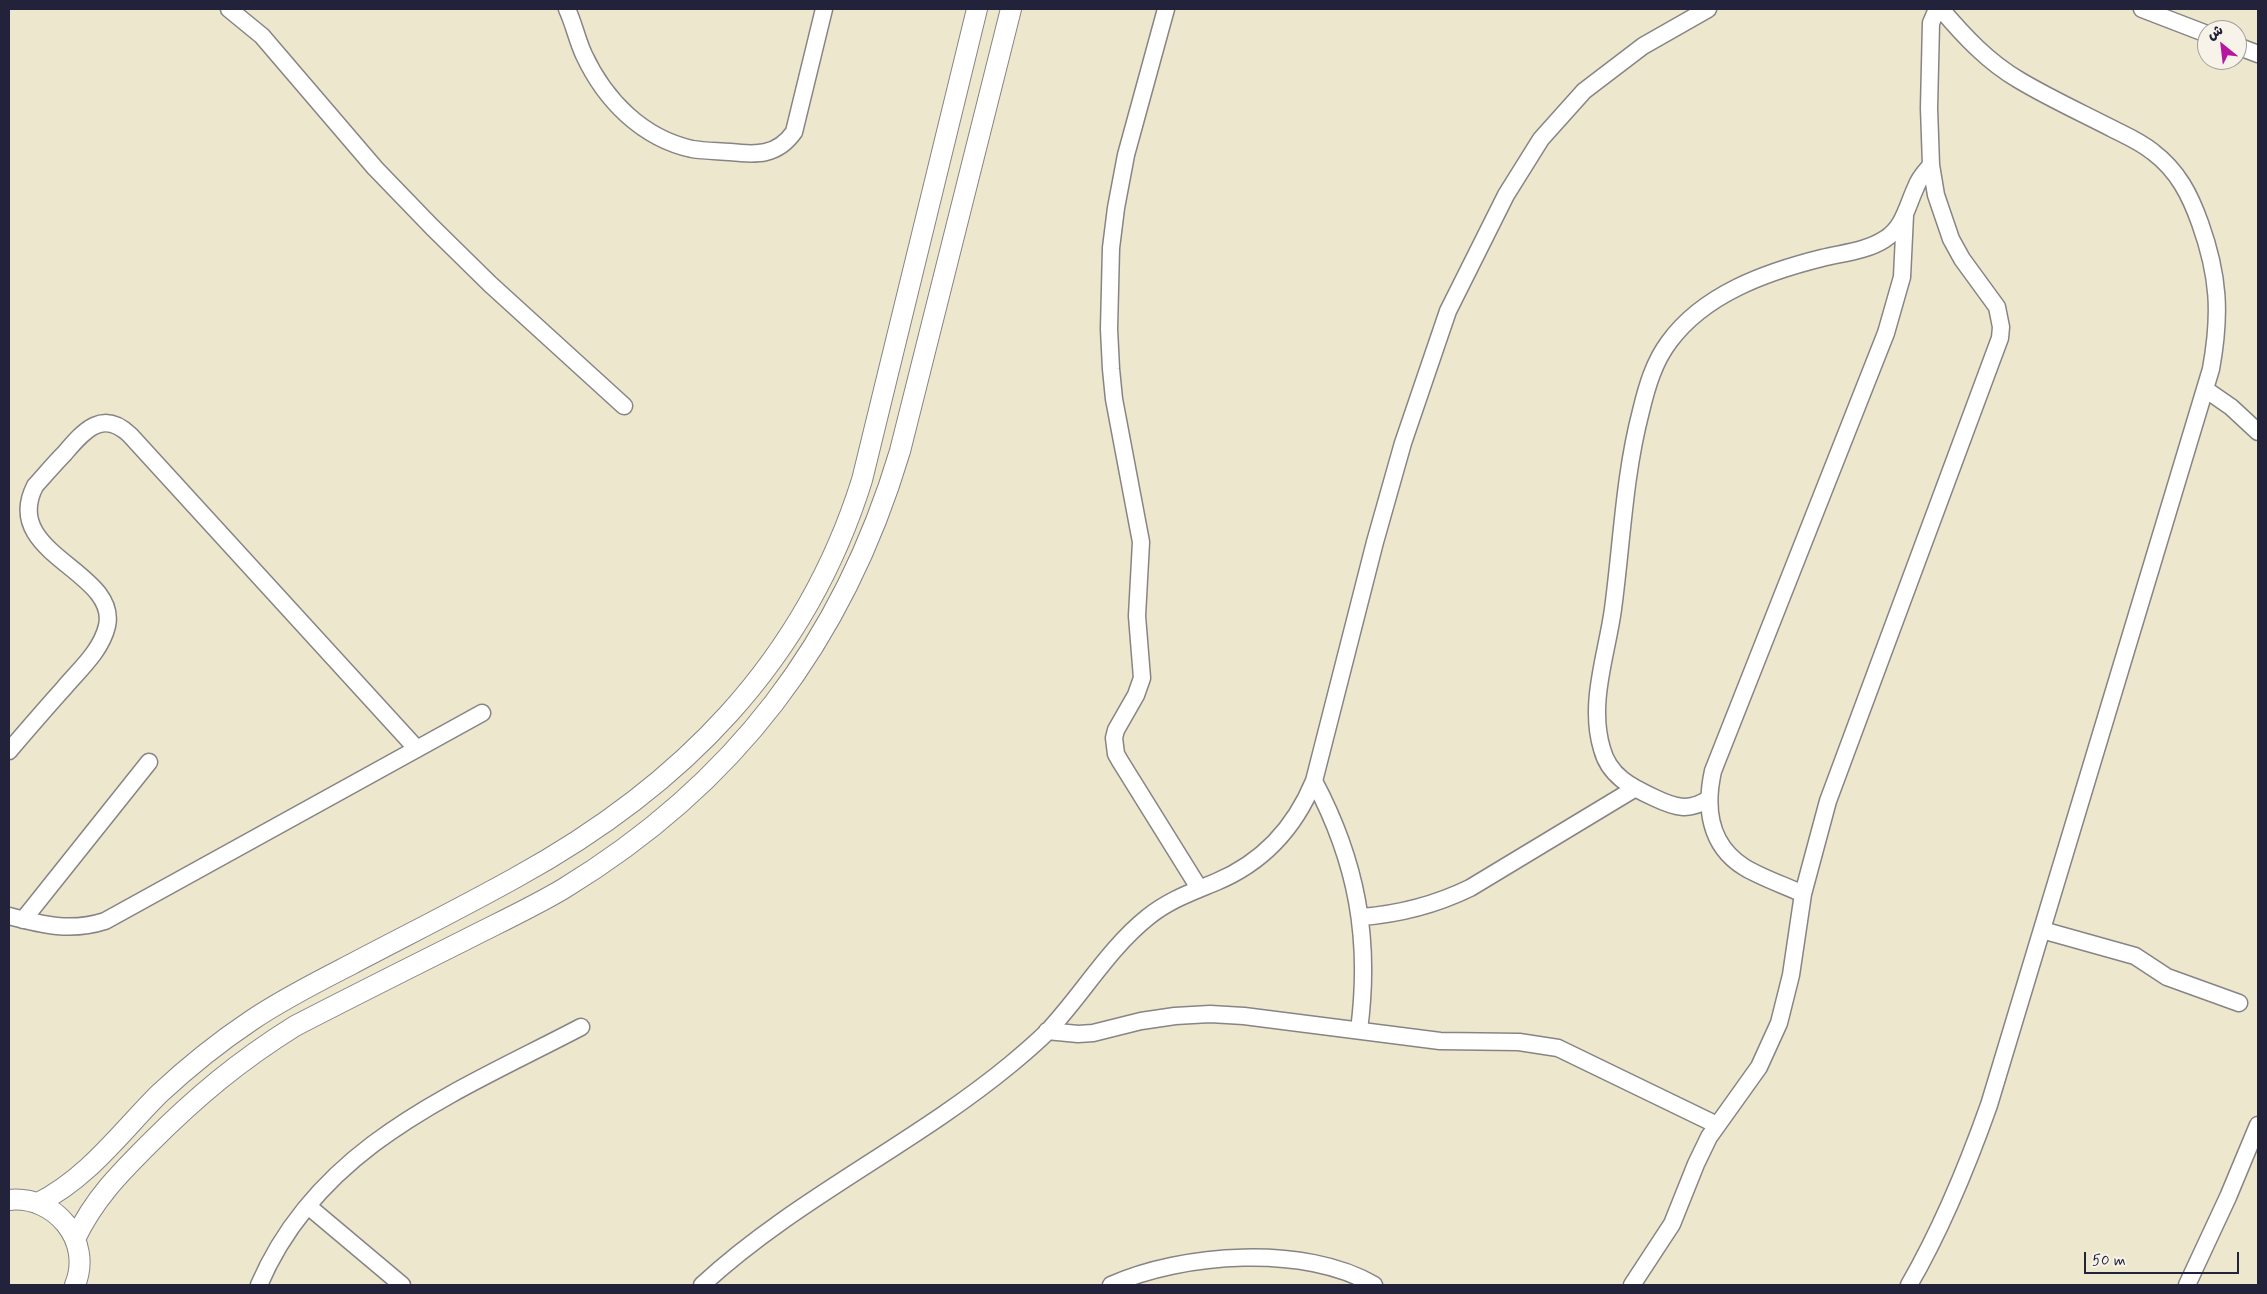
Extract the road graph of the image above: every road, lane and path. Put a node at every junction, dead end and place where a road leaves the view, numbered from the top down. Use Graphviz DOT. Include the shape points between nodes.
graph roads {
  1 [pos="229,9"];
  2 [pos="567,9"];
  3 [pos="824,9"];
  4 [pos="977,9"];
  5 [pos="1012,9"];
  6 [pos="1166,9"];
  7 [pos="1708,9"];
  8 [pos="1939,9"];
  9 [pos="2142,9"];
  10 [pos="2197,30"];
  11 [pos="1931,165"];
  12 [pos="1905,215"];
  13 [pos="2205,389"];
  14 [pos="624,406"];
  15 [pos="2258,432"];
  16 [pos="482,713"];
  17 [pos="417,749"];
  18 [pos="9,751"];
  19 [pos="149,762"];
  20 [pos="1314,780"];
  21 [pos="1634,789"];
  22 [pos="1708,799"];
  23 [pos="1199,888"];
  24 [pos="1803,894"];
  25 [pos="1361,917"];
  26 [pos="16,918"];
  27 [pos="2042,930"];
  28 [pos="2239,1003"];
  29 [pos="581,1027"];
  30 [pos="1359,1030"];
  31 [pos="1048,1031"];
  32 [pos="1717,1125"];
  33 [pos="2258,1125"];
  34 [pos="9,1200"];
  35 [pos="38,1203"];
  36 [pos="308,1206"];
  37 [pos="75,1239"];
  38 [pos="75,1285"];
  39 [pos="259,1285"];
  40 [pos="402,1285"];
  41 [pos="702,1285"];
  42 [pos="1112,1285"];
  43 [pos="1374,1285"];
  44 [pos="1632,1285"];
  45 [pos="1909,1285"];
  46 [pos="2187,1285"];
  1 -- 14 [label="street" via="262,36 375,168 432,227"];
  2 -- 3 [label="street" via="593,74 606,93 636,123 665,140 692,149 755,154 774,151 794,132"];
  4 -- 35 [label="street" via="853,510 811,603 791,636 745,697 690,753 633,802 543,862 254,1018 188,1068 82,1174"];
  5 -- 37 [label="street" via="886,497 850,580 808,657 784,692 758,725 700,786 634,842 534,905 295,1026 224,1074 184,1109 116,1178 91,1209"];
  6 -- 23 [label="street" via="1126,155 1111,248 1111,369 1141,542 1137,616 1142,662 1142,678 1116,730 1114,746 1120,762"];
  7 -- 20 [label="street" via="1643,46 1584,91 1541,139 1501,204 1448,311 1403,443"];
  8 -- 11 [label="street" via="1931,23 1928,108"];
  8 -- 13 [label="street" via="1995,64 2152,151 2166,162 2185,187 2208,245 2217,288 2217,331"];
  9 -- 10 [label="street"];
  11 -- 12 [label="street" via="1916,186"];
  11 -- 24 [label="street" via="1936,195 1951,238 1997,307 2000,338 1828,801"];
  12 -- 21 [label="street" via="1894,232 1875,245 1777,272 1724,294 1693,315 1658,358 1632,451 1611,626 1597,705 1602,751 1613,772"];
  12 -- 22 [label="street" via="1902,276 1886,333 1713,771"];
  13 -- 15 [label="street"];
  13 -- 27 [label="street"];
  16 -- 17 [label="street"];
  17 -- 18 [label="street" via="130,435 107,423 83,432 35,486 27,507 27,519 38,540 100,596 107,609 106,627 95,651"];
  17 -- 26 [label="street" via="105,921 90,926 62,928"];
  19 -- 26 [label="street"];
  20 -- 23 [label="street" via="1296,818 1268,850 1234,874"];
  20 -- 25 [label="street" via="1342,842"];
  21 -- 22 [label="street" via="1678,808 1693,807"];
  21 -- 25 [label="street" via="1450,898 1406,911"];
  22 -- 24 [label="street" via="1717,837 1734,859 1744,867"];
  23 -- 31 [label="street" via="1166,904 1122,940"];
  24 -- 32 [label="street" via="1792,975 1780,1023 1759,1067"];
  25 -- 30 [label="street" via="1364,974"];
  27 -- 28 [label="street" via="2136,956 2166,977"];
  27 -- 45 [label="street" via="1971,1158 1949,1209"];
  29 -- 36 [label="street" via="418,1112 392,1129 346,1166"];
  30 -- 31 [label="street" via="1210,1014 1150,1020 1093,1033"];
  30 -- 32 [label="street" via="1440,1041 1519,1042 1558,1048"];
  31 -- 41 [label="street" via="988,1082 768,1230"];
  32 -- 44 [label="street" via="1696,1164 1672,1224"];
  33 -- 46 [label="street"];
  34 -- 35 [label="street"];
  35 -- 37 [label="street" via="60,1217"];
  36 -- 39 [label="street" via="275,1254"];
  36 -- 40 [label="street"];
  37 -- 38 [label="street" via="79,1266"];
  42 -- 43 [label="street" via="1173,1265 1237,1258 1302,1262 1333,1268"];
}
